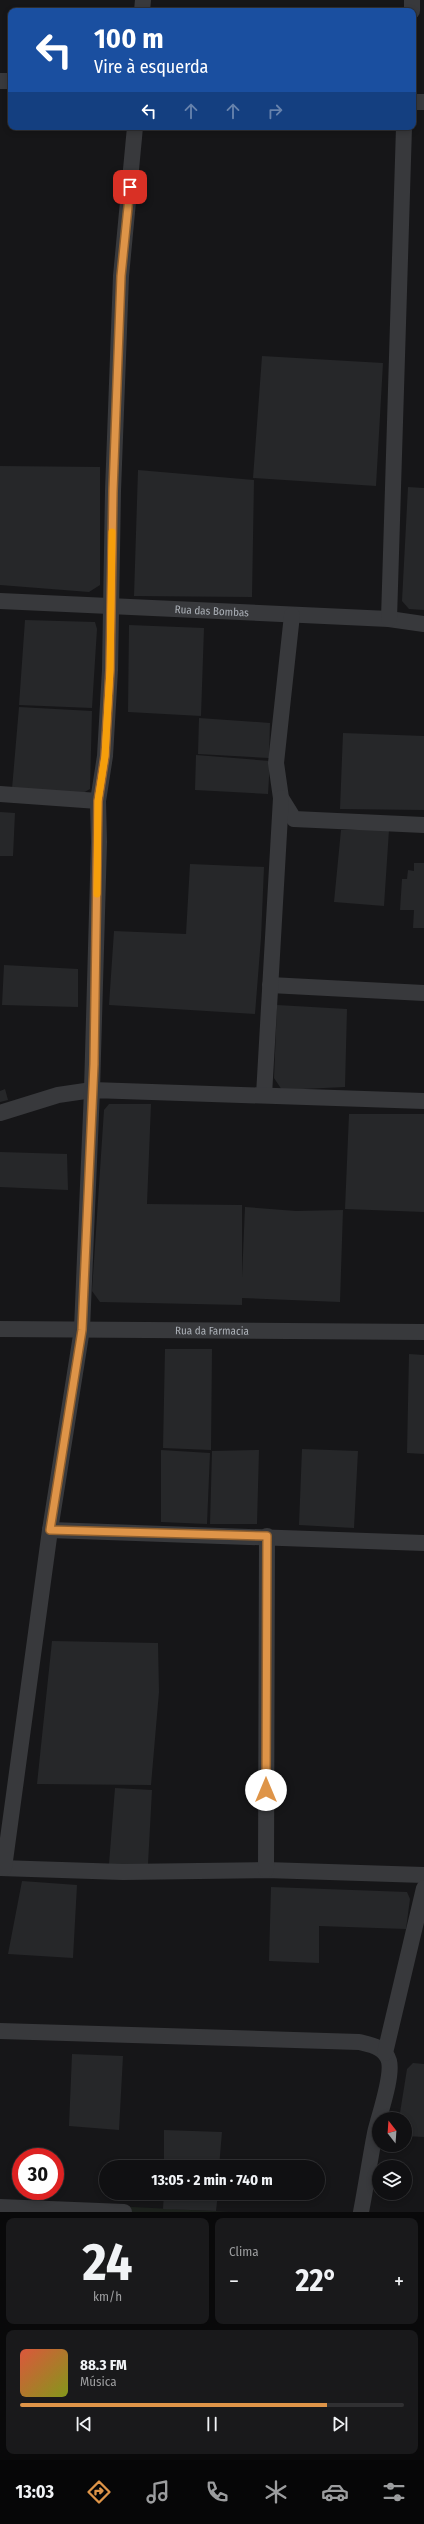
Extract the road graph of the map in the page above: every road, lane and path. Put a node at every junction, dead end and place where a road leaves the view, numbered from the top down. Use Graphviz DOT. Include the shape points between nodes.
graph roads {
  1 [pos="135,130"];
  2 [pos="404,130"];
  3 [pos="0,601"];
  4 [pos="111,607"];
  5 [pos="292,615"];
  6 [pos="389,619"];
  7 [pos="424,624"];
  8 [pos="0,794"];
  9 [pos="281,798"];
  10 [pos="98,801"];
  11 [pos="424,825"];
  12 [pos="270,985"];
  13 [pos="424,993"];
  14 [pos="92,1090"];
  15 [pos="264,1095"];
  16 [pos="424,1101"];
  17 [pos="0,1114"];
  18 [pos="0,1328"];
  19 [pos="82,1330"];
  20 [pos="424,1332"];
  21 [pos="50,1530"];
  22 [pos="267,1536"];
  23 [pos="424,1543"];
  24 [pos="2,1868"];
  25 [pos="266,1870"];
  26 [pos="424,1874"];
  27 [pos="424,1888"];
  28 [pos="0,2031"];
  29 [pos="386,2053"];
  30 [pos="0,2207"];
  31 [pos="124,2212"];
  32 [pos="362,2212"];
  1 -- 4 [label="street" via="121,276"];
  2 -- 6 [label="street"];
  3 -- 4 [label="street, Rua das Bombas"];
  4 -- 5 [label="street, Rua das Bombas"];
  4 -- 10 [label="street" via="105,756"];
  5 -- 6 [label="street, Rua das Bombas"];
  5 -- 9 [label="street" via="276,763"];
  6 -- 7 [label="street, Rua das Bombas"];
  8 -- 10 [label="street"];
  9 -- 11 [label="street" via="294,819"];
  9 -- 12 [label="street"];
  10 -- 14 [label="street"];
  12 -- 13 [label="street"];
  12 -- 15 [label="street"];
  14 -- 15 [label="street"];
  14 -- 17 [label="street" via="58,1095"];
  14 -- 19 [label="street"];
  15 -- 16 [label="street"];
  18 -- 19 [label="street, Rua da Farmacia"];
  19 -- 20 [label="street, Rua da Farmacia"];
  19 -- 21 [label="street"];
  21 -- 22 [label="street"];
  21 -- 24 [label="street"];
  22 -- 23 [label="street"];
  22 -- 25 [label="street"];
  24 -- 25 [label="street" via="123,1872"];
  25 -- 26 [label="street"];
  27 -- 29 [label="street"];
  28 -- 29 [label="street" via="359,2042 377,2046"];
  29 -- 32 [label="street" via="389,2073 375,2132"];
  30 -- 31 [label="street"];
}
